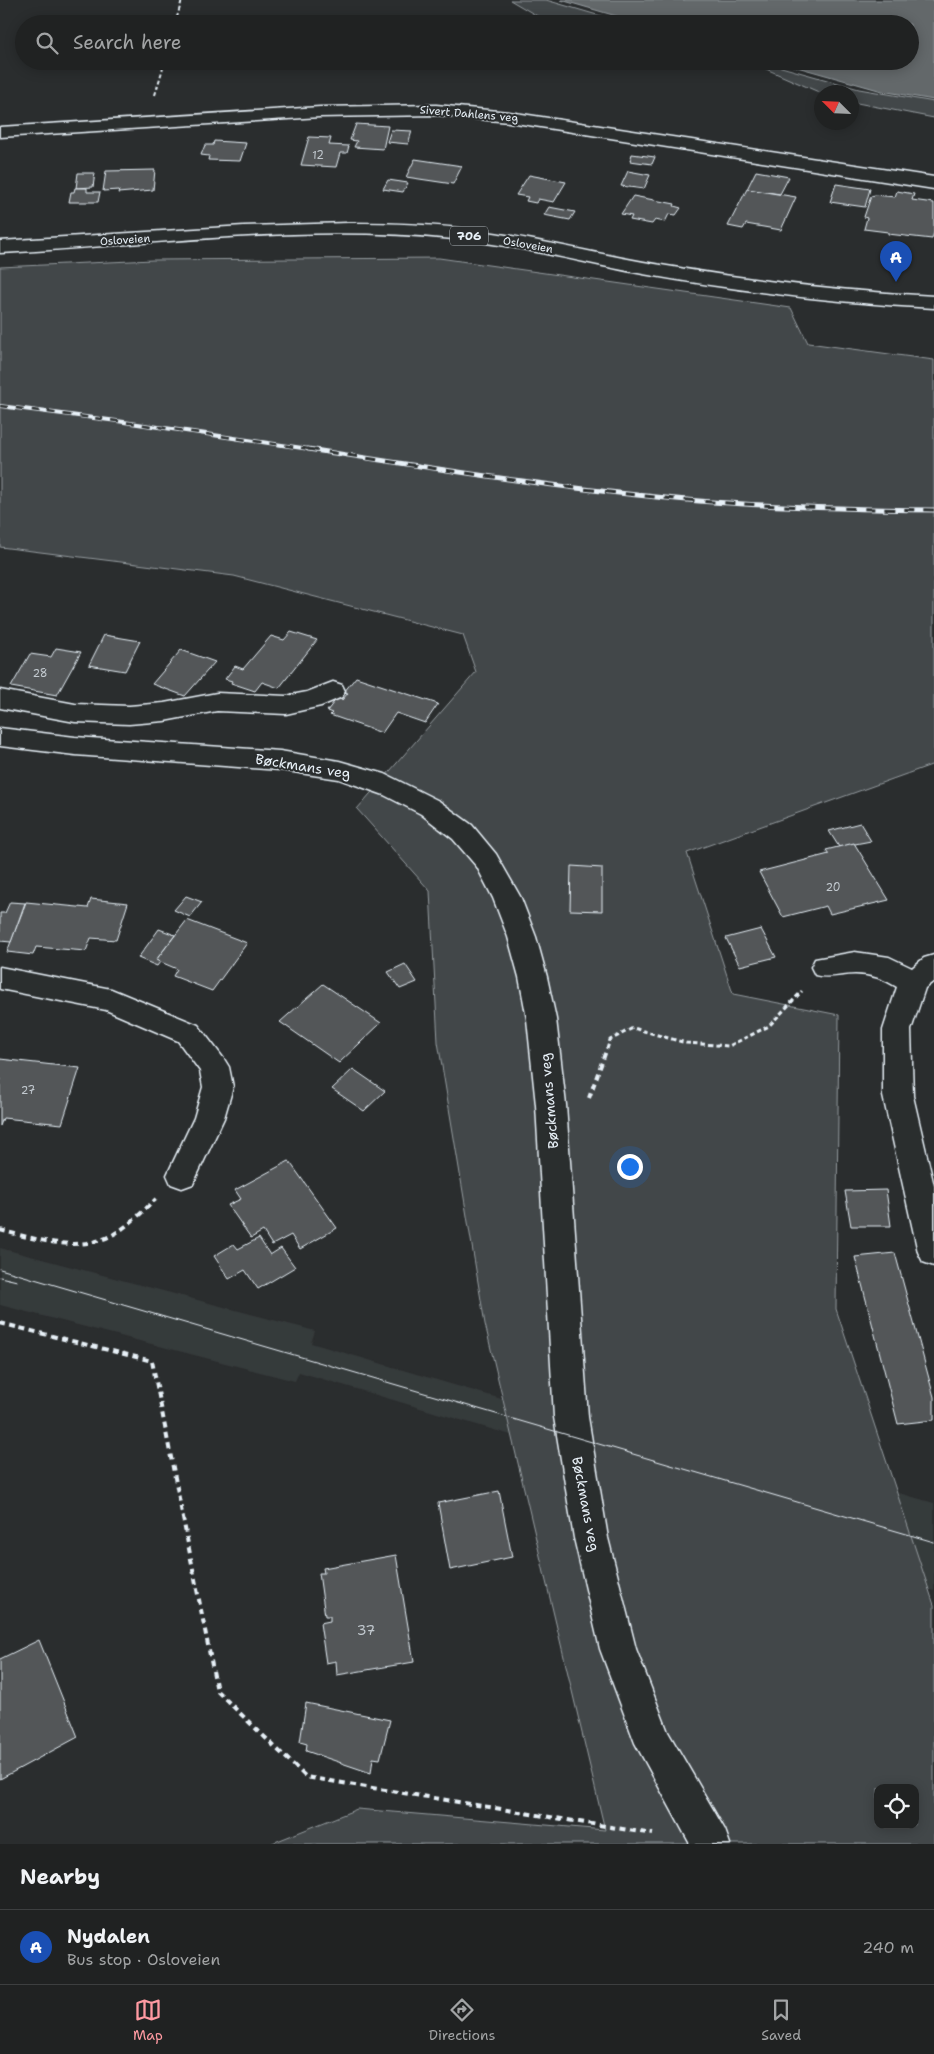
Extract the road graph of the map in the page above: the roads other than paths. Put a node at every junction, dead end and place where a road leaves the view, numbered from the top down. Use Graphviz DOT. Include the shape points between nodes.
graph roads {
  1 [pos="0,132"];
  2 [pos="934,183"];
  3 [pos="0,247"];
  4 [pos="934,302"];
  5 [pos="334,691"];
  6 [pos="0,699"];
  7 [pos="0,737"];
  8 [pos="825,967"];
  9 [pos="924,974"];
  10 [pos="0,978"];
  11 [pos="182,1175"];
  12 [pos="934,1252"];
  13 [pos="711,1844"];
  1 -- 2 [label="main road, Sivert Dahlens veg" via="350,110 436,110 518,118"];
  3 -- 4 [label="main road, Osloveien / 706" via="259,230 402,229 513,242 733,282"];
  5 -- 6 [label="main road" via="286,705 217,702 129,715 76,713"];
  7 -- 13 [label="main road, Bøckmans veg" via="40,743 278,759 358,775 394,788 431,808 464,834 486,858 506,894 526,944 538,991 551,1106 571,1417 591,1538 618,1649 654,1744"];
  8 -- 9 [label="main road" via="855,963"];
  9 -- 12 [label="main road" via="897,1030 898,1096"];
  10 -- 11 [label="main road" via="112,1000 188,1034 214,1067 218,1088 209,1118"];
}
